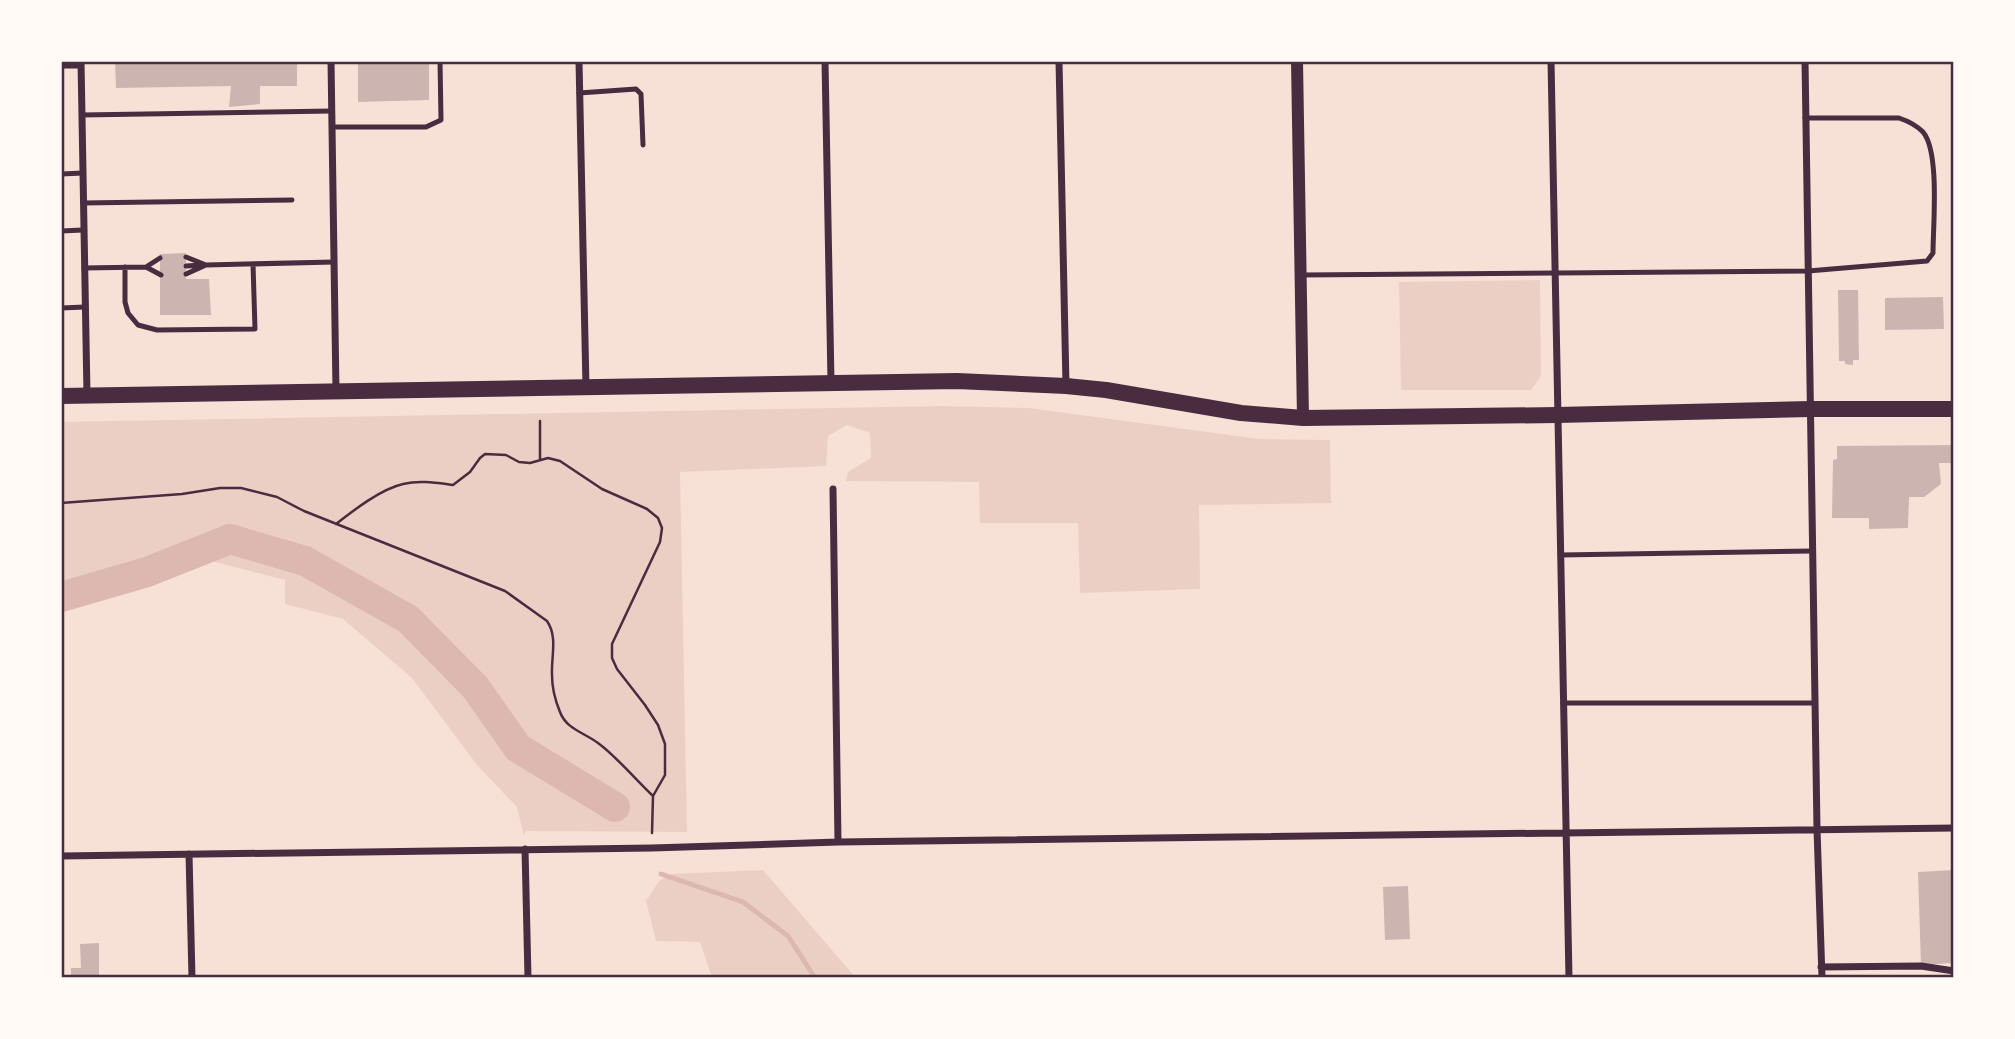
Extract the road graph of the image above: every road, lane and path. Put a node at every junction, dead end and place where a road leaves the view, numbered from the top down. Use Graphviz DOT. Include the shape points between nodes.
graph roads {
  1 [pos="331,61"];
  2 [pos="440,61"];
  3 [pos="579,61"];
  4 [pos="825,61"];
  5 [pos="1059,61"];
  6 [pos="1297,61"];
  7 [pos="1551,61"];
  8 [pos="1804,61"];
  9 [pos="81,64"];
  10 [pos="61,66"];
  11 [pos="579,93"];
  12 [pos="332,111"];
  13 [pos="82,115"];
  14 [pos="1805,118"];
  15 [pos="332,127"];
  16 [pos="643,145"];
  17 [pos="83,173"];
  18 [pos="61,174"];
  19 [pos="292,200"];
  20 [pos="83,202"];
  21 [pos="83,230"];
  22 [pos="61,231"];
  23 [pos="186,257"];
  24 [pos="160,258"];
  25 [pos="334,262"];
  26 [pos="253,264"];
  27 [pos="186,265"];
  28 [pos="206,265"];
  29 [pos="160,266"];
  30 [pos="125,267"];
  31 [pos="146,267"];
  32 [pos="84,268"];
  33 [pos="1808,271"];
  34 [pos="186,274"];
  35 [pos="1555,274"];
  36 [pos="161,275"];
  37 [pos="1301,275"];
  38 [pos="61,307"];
  39 [pos="85,307"];
  40 [pos="831,382"];
  41 [pos="1066,386"];
  42 [pos="586,387"];
  43 [pos="336,392"];
  44 [pos="61,396"];
  45 [pos="88,396"];
  46 [pos="1810,409"];
  47 [pos="1954,409"];
  48 [pos="1558,415"];
  49 [pos="1303,418"];
  50 [pos="540,421"];
  51 [pos="540,459"];
  52 [pos="833,489"];
  53 [pos="61,503"];
  54 [pos="335,524"];
  55 [pos="1813,551"];
  56 [pos="1560,555"];
  57 [pos="1815,702"];
  58 [pos="1563,703"];
  59 [pos="653,796"];
  60 [pos="1954,828"];
  61 [pos="1817,829"];
  62 [pos="652,833"];
  63 [pos="1566,833"];
  64 [pos="838,842"];
  65 [pos="525,849"];
  66 [pos="189,854"];
  67 [pos="61,856"];
  68 [pos="1821,967"];
  69 [pos="1954,971"];
  70 [pos="191,978"];
  71 [pos="528,978"];
  72 [pos="1569,978"];
  73 [pos="1822,978"];
  1 -- 12 [label="street"];
  2 -- 15 [label="lane" via="441,120 426,127"];
  3 -- 11 [label="street"];
  4 -- 40 [label="street"];
  5 -- 41 [label="street"];
  6 -- 37 [label="street"];
  7 -- 35 [label="street"];
  8 -- 14 [label="street"];
  9 -- 10 [label="lane"];
  9 -- 13 [label="street"];
  11 -- 16 [label="lane" via="636,89 641,94"];
  11 -- 42 [label="street"];
  12 -- 13 [label="lane"];
  12 -- 15 [label="street"];
  13 -- 17 [label="street"];
  14 -- 33 [label="street"];
  14 -- 33 [label="lane" via="1899,118 1923,133 1933,169 1933,253 1927,261"];
  15 -- 25 [label="street"];
  17 -- 18 [label="lane"];
  17 -- 20 [label="street"];
  19 -- 20 [label="lane"];
  20 -- 21 [label="street"];
  21 -- 22 [label="lane"];
  21 -- 32 [label="street"];
  23 -- 28 [label="lane"];
  24 -- 31 [label="lane"];
  25 -- 26 [label="lane"];
  25 -- 43 [label="street"];
  26 -- 28 [label="lane"];
  26 -- 30 [label="lane" via="255,329 157,330 138,325 125,302"];
  27 -- 28 [label="lane"];
  28 -- 34 [label="lane"];
  29 -- 31 [label="lane"];
  30 -- 31 [label="lane"];
  30 -- 32 [label="lane"];
  31 -- 36 [label="lane"];
  32 -- 39 [label="street"];
  33 -- 35 [label="lane"];
  33 -- 46 [label="street"];
  35 -- 37 [label="lane"];
  35 -- 48 [label="street"];
  37 -- 49 [label="street"];
  38 -- 39 [label="lane"];
  39 -- 45 [label="street"];
  40 -- 41 [label="main road"];
  40 -- 42 [label="main road"];
  41 -- 49 [label="main road"];
  42 -- 43 [label="main road"];
  43 -- 45 [label="main road"];
  44 -- 45 [label="main road"];
  46 -- 47 [label="main road"];
  46 -- 48 [label="main road"];
  46 -- 55 [label="street"];
  48 -- 49 [label="main road"];
  48 -- 56 [label="street"];
  50 -- 51 [label="path"];
  51 -- 54 [label="path" via="530,463 506,454 485,454 453,485 401,484"];
  51 -- 59 [label="path" via="559,461 602,489 647,509 658,517 662,528 660,542 612,644 617,669 659,725 665,744 665,775"];
  52 -- 64 [label="street"];
  53 -- 54 [label="path" via="241,488 277,497"];
  54 -- 59 [label="path" via="505,591 547,621 553,636 554,694 561,717 598,743"];
  55 -- 56 [label="lane"];
  55 -- 57 [label="street"];
  56 -- 58 [label="street"];
  57 -- 58 [label="lane"];
  57 -- 61 [label="street"];
  58 -- 63 [label="street"];
  59 -- 62 [label="path"];
  60 -- 61 [label="street"];
  61 -- 63 [label="street"];
  61 -- 68 [label="street"];
  63 -- 64 [label="street"];
  63 -- 72 [label="street"];
  64 -- 65 [label="street"];
  65 -- 66 [label="street"];
  65 -- 71 [label="street"];
  66 -- 67 [label="street"];
  66 -- 70 [label="street"];
  68 -- 69 [label="street" via="1920,966"];
  68 -- 73 [label="street"];
}
